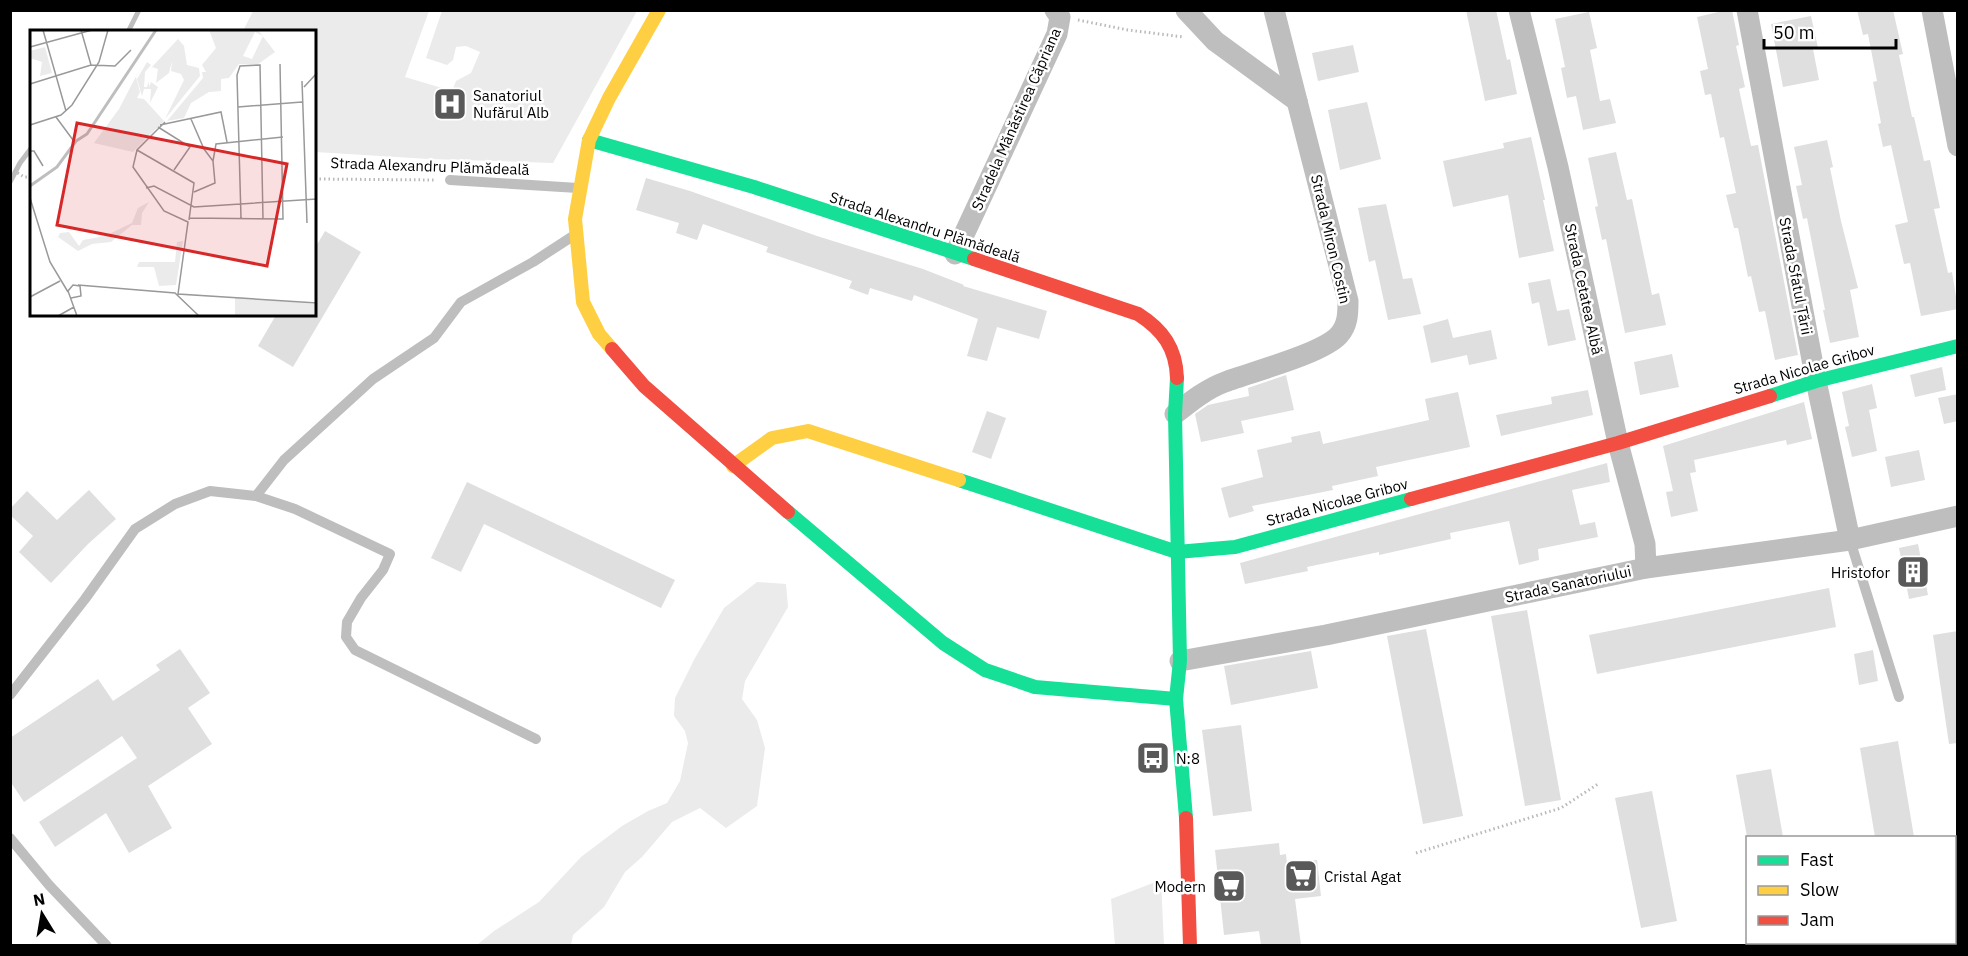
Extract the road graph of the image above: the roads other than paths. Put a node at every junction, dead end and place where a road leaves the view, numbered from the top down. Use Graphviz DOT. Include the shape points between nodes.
graph roads {
  1 [pos="659,10"];
  2 [pos="1186,10"];
  3 [pos="1274,10"];
  4 [pos="1519,10"];
  5 [pos="1747,10"];
  6 [pos="1932,10"];
  7 [pos="1058,14"];
  8 [pos="1297,101"];
  9 [pos="589,140"];
  10 [pos="1958,146"];
  11 [pos="450,180"];
  12 [pos="580,188"];
  13 [pos="576,234"];
  14 [pos="955,254"];
  15 [pos="1958,346"];
  16 [pos="1816,381"];
  17 [pos="1175,414"];
  18 [pos="1618,442"];
  19 [pos="733,466"];
  20 [pos="256,496"];
  21 [pos="1958,516"];
  22 [pos="1850,540"];
  23 [pos="1177,552"];
  24 [pos="1646,568"];
  25 [pos="1180,661"];
  26 [pos="10,695"];
  27 [pos="1899,697"];
  28 [pos="1176,699"];
  29 [pos="536,739"];
  30 [pos="10,838"];
  31 [pos="107,945"];
  32 [pos="1190,945"];
  1 -- 9 [label="street"];
  2 -- 8 [label="street" via="1215,41"];
  3 -- 8 [label="street, Strada Miron Costin"];
  4 -- 18 [label="street, Strada Cetatea Albă"];
  5 -- 16 [label="street, Strada Sfatul Țării"];
  6 -- 10 [label="street"];
  7 -- 14 [label="street, Stradela Mănăstirea Căpriana" via="1057,34"];
  8 -- 17 [label="street, Strada Miron Costin" via="1348,301 1344,328 1329,344 1223,383"];
  9 -- 12 [label="street"];
  9 -- 14 [label="street, Strada Alexandru Plămădeală" via="754,187"];
  11 -- 12 [label="lane, Strada Alexandru Plămădeală"];
  12 -- 13 [label="street"];
  13 -- 19 [label="street" via="583,302 599,334 644,386"];
  13 -- 20 [label="lane" via="461,302 434,338 373,379 284,460"];
  14 -- 17 [label="street, Strada Alexandru Plămădeală" via="1139,314 1164,334 1176,356"];
  15 -- 16 [label="street, Strada Nicolae Gribov"];
  16 -- 18 [label="street, Strada Nicolae Gribov"];
  16 -- 22 [label="street, Strada Sfatul Țării"];
  17 -- 23 [label="street, Strada Alexandru Plămădeală"];
  18 -- 23 [label="street, Strada Nicolae Gribov" via="1235,547"];
  18 -- 24 [label="street, Strada Cetatea Albă" via="1645,544"];
  19 -- 23 [label="street, Strada Nicolae Gribov" via="772,438 808,431"];
  19 -- 28 [label="street" via="943,643 985,670 1035,687"];
  20 -- 26 [label="lane" via="210,491 175,504 135,530"];
  20 -- 29 [label="lane" via="296,509 390,555 347,622 346,637 355,650"];
  21 -- 22 [label="street, Strada Sanatoriului"];
  22 -- 24 [label="street, Strada Sanatoriului"];
  22 -- 27 [label="lane"];
  23 -- 25 [label="street, Strada Alexandru Plămădeală"];
  24 -- 25 [label="street, Strada Sanatoriului" via="1336,633"];
  25 -- 28 [label="street, Strada Alexandru Plămădeală"];
  28 -- 32 [label="street, Strada Alexandru Plămădeală" via="1186,806"];
  30 -- 31 [label="lane"];
}
